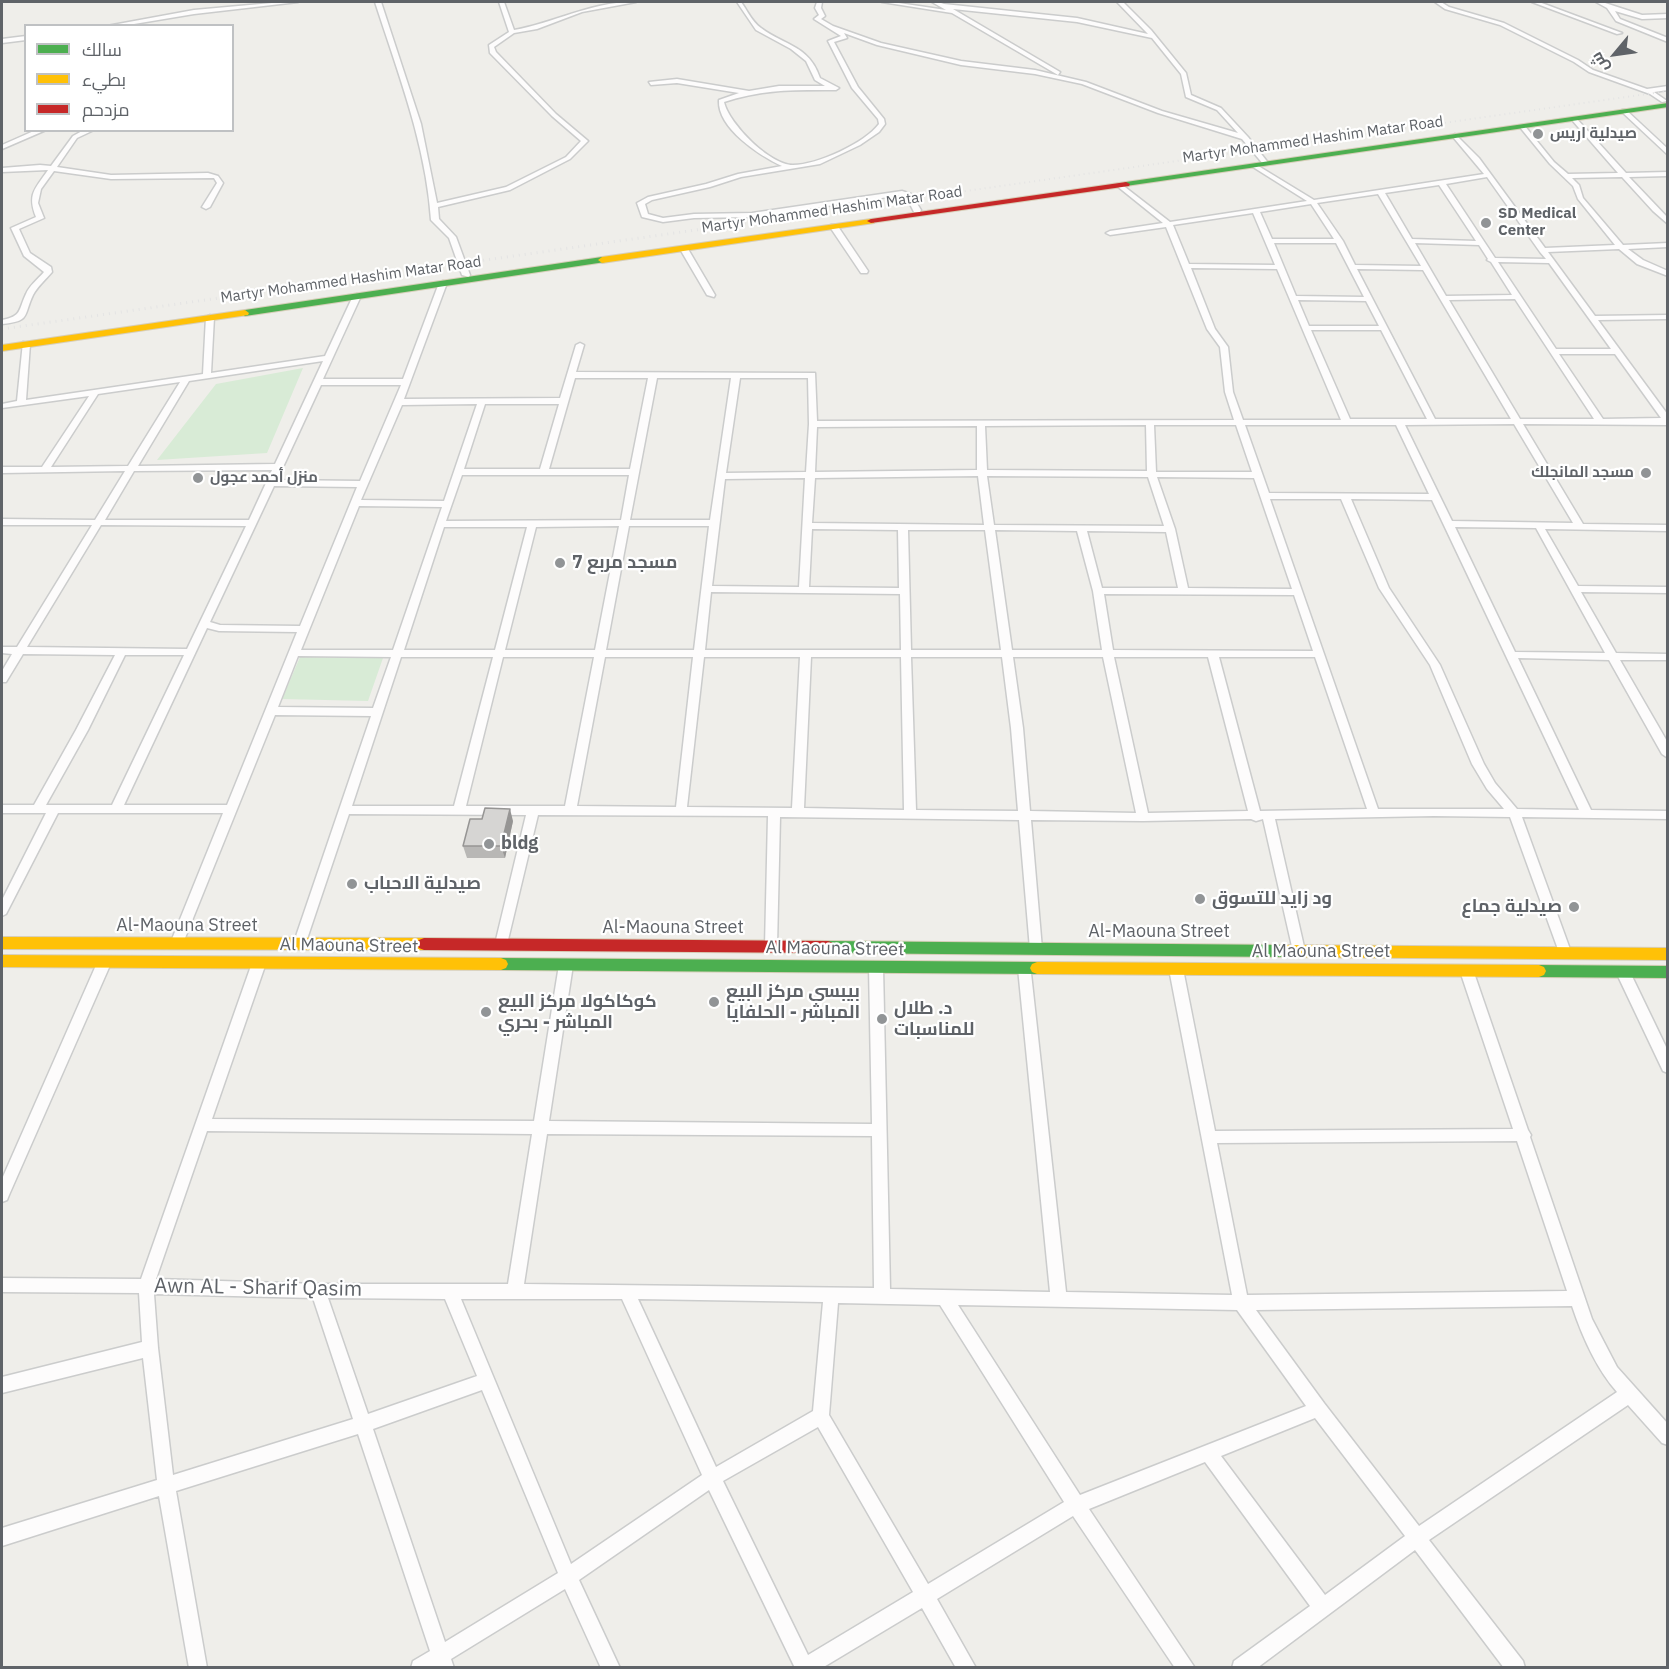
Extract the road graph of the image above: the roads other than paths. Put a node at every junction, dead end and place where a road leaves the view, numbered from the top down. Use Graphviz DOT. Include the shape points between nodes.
graph roads {
  1 [pos="295,2"];
  2 [pos="378,2"];
  3 [pos="501,2"];
  4 [pos="633,2"];
  5 [pos="739,2"];
  6 [pos="819,2"];
  7 [pos="885,2"];
  8 [pos="935,2"];
  9 [pos="1120,2"];
  10 [pos="1438,2"];
  11 [pos="1535,2"];
  12 [pos="1599,2"];
  13 [pos="943,6"];
  14 [pos="1609,6"];
  15 [pos="960,14"];
  16 [pos="1668,16"];
  17 [pos="121,24"];
  18 [pos="831,27"];
  19 [pos="512,32"];
  20 [pos="1619,33"];
  21 [pos="1154,37"];
  22 [pos="24,38"];
  23 [pos="1668,39"];
  24 [pos="2,41"];
  25 [pos="1070,80"];
  26 [pos="651,84"];
  27 [pos="836,88"];
  28 [pos="1647,91"];
  29 [pos="859,92"];
  30 [pos="749,93"];
  31 [pos="1667,99"];
  32 [pos="1624,111"];
  33 [pos="1574,119"];
  34 [pos="1522,126"];
  35 [pos="39,132"];
  36 [pos="86,132"];
  37 [pos="1455,136"];
  38 [pos="1246,138"];
  39 [pos="2,147"];
  40 [pos="1668,153"];
  41 [pos="1260,163"];
  42 [pos="793,168"];
  43 [pos="2,170"];
  44 [pos="52,170"];
  45 [pos="1622,174"];
  46 [pos="1668,174"];
  47 [pos="1488,175"];
  48 [pos="1565,176"];
  49 [pos="1441,182"];
  50 [pos="1119,185"];
  51 [pos="1380,190"];
  52 [pos="1312,201"];
  53 [pos="434,206"];
  54 [pos="206,207"];
  55 [pos="917,210"];
  56 [pos="1256,211"];
  57 [pos="1668,222"];
  58 [pos="1168,224"];
  59 [pos="834,226"];
  60 [pos="1110,233"];
  61 [pos="1268,241"];
  62 [pos="1339,241"];
  63 [pos="1410,241"];
  64 [pos="1480,243"];
  65 [pos="1668,245"];
  66 [pos="1621,247"];
  67 [pos="684,249"];
  68 [pos="1543,250"];
  69 [pos="1491,260"];
  70 [pos="1550,261"];
  71 [pos="1186,266"];
  72 [pos="1279,267"];
  73 [pos="1353,267"];
  74 [pos="1426,268"];
  75 [pos="864,271"];
  76 [pos="466,274"];
  77 [pos="1668,274"];
  78 [pos="443,283"];
  79 [pos="711,295"];
  80 [pos="357,297"];
  81 [pos="1518,297"];
  82 [pos="1293,298"];
  83 [pos="1444,298"];
  84 [pos="1368,299"];
  85 [pos="210,317"];
  86 [pos="1668,317"];
  87 [pos="1592,318"];
  88 [pos="2,322"];
  89 [pos="1306,328"];
  90 [pos="1384,328"];
  91 [pos="2,343"];
  92 [pos="26,344"];
  93 [pos="580,345"];
  94 [pos="2,348"];
  95 [pos="1554,351"];
  96 [pos="1617,352"];
  97 [pos="329,358"];
  98 [pos="207,375"];
  99 [pos="571,375"];
  100 [pos="653,375"];
  101 [pos="736,375"];
  102 [pos="187,378"];
  103 [pos="318,382"];
  104 [pos="407,382"];
  105 [pos="96,391"];
  106 [pos="482,401"];
  107 [pos="563,401"];
  108 [pos="399,402"];
  109 [pos="21,403"];
  110 [pos="2,406"];
  111 [pos="1346,420"];
  112 [pos="1399,421"];
  113 [pos="1432,421"];
  114 [pos="1667,421"];
  115 [pos="981,422"];
  116 [pos="1240,422"];
  117 [pos="1516,422"];
  118 [pos="1601,422"];
  119 [pos="1149,423"];
  120 [pos="813,424"];
  121 [pos="278,467"];
  122 [pos="2,470"];
  123 [pos="44,470"];
  124 [pos="132,470"];
  125 [pos="458,472"];
  126 [pos="543,472"];
  127 [pos="635,472"];
  128 [pos="982,473"];
  129 [pos="1152,475"];
  130 [pos="1257,475"];
  131 [pos="722,476"];
  132 [pos="810,477"];
  133 [pos="271,483"];
  134 [pos="363,484"];
  135 [pos="1265,496"];
  136 [pos="1345,497"];
  137 [pos="1435,497"];
  138 [pos="355,503"];
  139 [pos="447,504"];
  140 [pos="5,523"];
  141 [pos="99,523"];
  142 [pos="252,523"];
  143 [pos="714,523"];
  144 [pos="440,524"];
  145 [pos="532,524"];
  146 [pos="624,524"];
  147 [pos="1448,524"];
  148 [pos="807,526"];
  149 [pos="1539,526"];
  150 [pos="903,527"];
  151 [pos="990,527"];
  152 [pos="1580,527"];
  153 [pos="1081,528"];
  154 [pos="1668,528"];
  155 [pos="1170,529"];
  156 [pos="2,532"];
  157 [pos="707,589"];
  158 [pos="1576,589"];
  159 [pos="804,590"];
  160 [pos="1668,590"];
  161 [pos="904,591"];
  162 [pos="1098,591"];
  163 [pos="1184,592"];
  164 [pos="1298,592"];
  165 [pos="204,623"];
  166 [pos="305,629"];
  167 [pos="2,650"];
  168 [pos="19,650"];
  169 [pos="122,651"];
  170 [pos="190,652"];
  171 [pos="700,652"];
  172 [pos="296,653"];
  173 [pos="397,653"];
  174 [pos="600,653"];
  175 [pos="807,653"];
  176 [pos="500,654"];
  177 [pos="906,654"];
  178 [pos="1008,654"];
  179 [pos="1318,654"];
  180 [pos="1108,655"];
  181 [pos="1213,655"];
  182 [pos="1512,655"];
  183 [pos="1614,656"];
  184 [pos="1668,657"];
  185 [pos="2,679"];
  186 [pos="272,711"];
  187 [pos="377,712"];
  188 [pos="1668,754"];
  189 [pos="116,808"];
  190 [pos="2,809"];
  191 [pos="38,809"];
  192 [pos="54,809"];
  193 [pos="231,809"];
  194 [pos="345,810"];
  195 [pos="459,810"];
  196 [pos="533,811"];
  197 [pos="570,811"];
  198 [pos="681,811"];
  199 [pos="774,813"];
  200 [pos="798,813"];
  201 [pos="910,813"];
  202 [pos="1374,813"];
  203 [pos="1514,813"];
  204 [pos="1587,814"];
  205 [pos="1668,815"];
  206 [pos="1026,816"];
  207 [pos="1262,816"];
  208 [pos="1143,817"];
  209 [pos="2,911"];
  210 [pos="2,944"];
  211 [pos="176,944"];
  212 [pos="501,944"];
  213 [pos="299,945"];
  214 [pos="771,946"];
  215 [pos="1036,949"];
  216 [pos="1299,951"];
  217 [pos="1565,952"];
  218 [pos="1668,954"];
  219 [pos="2,961"];
  220 [pos="104,963"];
  221 [pos="260,963"];
  222 [pos="566,965"];
  223 [pos="876,967"];
  224 [pos="1025,968"];
  225 [pos="1176,969"];
  226 [pos="1467,971"];
  227 [pos="1623,972"];
  228 [pos="1668,972"];
  229 [pos="1668,1067"];
  230 [pos="203,1125"];
  231 [pos="540,1128"];
  232 [pos="879,1130"];
  233 [pos="1524,1135"];
  234 [pos="1208,1137"];
  235 [pos="2,1195"];
  236 [pos="2,1285"];
  237 [pos="146,1286"];
  238 [pos="318,1291"];
  239 [pos="515,1291"];
  240 [pos="450,1292"];
  241 [pos="627,1292"];
  242 [pos="831,1296"];
  243 [pos="882,1297"];
  244 [pos="944,1297"];
  245 [pos="1578,1298"];
  246 [pos="1059,1299"];
  247 [pos="1241,1303"];
  248 [pos="150,1348"];
  249 [pos="487,1380"];
  250 [pos="2,1385"];
  251 [pos="1628,1395"];
  252 [pos="1318,1408"];
  253 [pos="821,1416"];
  254 [pos="363,1424"];
  255 [pos="1668,1437"];
  256 [pos="1208,1452"];
  257 [pos="712,1478"];
  258 [pos="166,1485"];
  259 [pos="1076,1504"];
  260 [pos="2,1537"];
  261 [pos="1417,1538"];
  262 [pos="568,1577"];
  263 [pos="926,1594"];
  264 [pos="1323,1608"];
  265 [pos="443,1661"];
  266 [pos="805,1667"];
  267 [pos="198,1668"];
  268 [pos="420,1668"];
  269 [pos="611,1668"];
  270 [pos="967,1668"];
  271 [pos="1186,1668"];
  272 [pos="1241,1668"];
  273 [pos="1516,1668"];
  1 -- 17 [label="street"];
  2 -- 53 [label="street" via="418,124"];
  3 -- 19 [label="street"];
  4 -- 19 [label="street" via="581,11"];
  5 -- 27 [label="street" via="758,29 794,47 812,63 820,82"];
  6 -- 18 [label="street" via="822,16 817,19"];
  7 -- 15 [label="street"];
  8 -- 13 [label="street"];
  9 -- 21 [label="street"];
  10 -- 28 [label="street" via="1502,24 1591,71"];
  11 -- 20 [label="street"];
  12 -- 14 [label="street"];
  13 -- 15 [label="street"];
  13 -- 21 [label="street" via="1077,20"];
  14 -- 16 [label="street" via="1634,16"];
  14 -- 23 [label="street" via="1618,20"];
  15 -- 25 [label="street"];
  18 -- 25 [label="street" via="879,44 955,62"];
  18 -- 29 [label="street" via="845,37 831,41"];
  19 -- 53 [label="street" via="491,46 493,53 585,141 568,158 512,187"];
  21 -- 38 [label="street" via="1186,78 1188,96 1219,110"];
  22 -- 24 [label="street"];
  25 -- 38 [label="street"];
  26 -- 30 [label="street" via="676,81"];
  27 -- 29 [label="street"];
  27 -- 30 [label="street" via="779,88"];
  28 -- 31 [label="street"];
  28 -- 31 [label="street"];
  29 -- 42 [label="street" via="881,119 881,127 832,157"];
  30 -- 42 [label="street" via="725,98 721,104 724,112 752,147"];
  31 -- 32 [label="main road, Martyr Mohammed Hashim Matar Road"];
  31 -- 41 [label="main road, Martyr Mohammed Hashim Matar Road"];
  32 -- 33 [label="main road, Martyr Mohammed Hashim Matar Road"];
  32 -- 40 [label="street"];
  33 -- 34 [label="main road, Martyr Mohammed Hashim Matar Road"];
  33 -- 45 [label="street"];
  34 -- 37 [label="main road, Martyr Mohammed Hashim Matar Road"];
  34 -- 48 [label="street"];
  35 -- 39 [label="street"];
  36 -- 44 [label="street" via="75,137"];
  37 -- 41 [label="main road, Martyr Mohammed Hashim Matar Road"];
  37 -- 47 [label="street"];
  38 -- 41 [label="street"];
  41 -- 50 [label="main road, Martyr Mohammed Hashim Matar Road"];
  41 -- 52 [label="street"];
  41 -- 55 [label="main road, Martyr Mohammed Hashim Matar Road"];
  42 -- 55 [label="street" via="740,175 641,203 645,215 663,220 752,215 902,193 909,195"];
  43 -- 44 [label="street"];
  44 -- 54 [label="street" via="111,177 216,177 220,183"];
  44 -- 88 [label="street" via="36,192 34,203 40,218 15,228 25,251 48,268 47,275 30,293 24,313"];
  45 -- 46 [label="street"];
  45 -- 48 [label="street"];
  45 -- 57 [label="street"];
  47 -- 49 [label="street"];
  47 -- 68 [label="street"];
  48 -- 66 [label="street" via="1576,185 1580,198"];
  49 -- 51 [label="street"];
  49 -- 64 [label="street"];
  50 -- 58 [label="street"];
  50 -- 59 [label="main road, Martyr Mohammed Hashim Matar Road"];
  51 -- 52 [label="street"];
  51 -- 63 [label="street"];
  52 -- 56 [label="street"];
  52 -- 62 [label="street"];
  53 -- 76 [label="street" via="435,220 452,237"];
  55 -- 76 [label="main road, Martyr Mohammed Hashim Matar Road"];
  56 -- 58 [label="street"];
  56 -- 61 [label="street"];
  58 -- 60 [label="street"];
  58 -- 71 [label="street"];
  59 -- 67 [label="main road, Martyr Mohammed Hashim Matar Road"];
  59 -- 75 [label="street"];
  61 -- 62 [label="street"];
  61 -- 72 [label="street"];
  62 -- 73 [label="street"];
  63 -- 64 [label="street"];
  63 -- 74 [label="street"];
  64 -- 69 [label="street"];
  65 -- 66 [label="street"];
  66 -- 68 [label="street"];
  66 -- 77 [label="street" via="1640,262"];
  67 -- 78 [label="main road, Martyr Mohammed Hashim Matar Road"];
  67 -- 79 [label="street"];
  68 -- 70 [label="street"];
  69 -- 70 [label="street"];
  69 -- 81 [label="street"];
  70 -- 87 [label="street"];
  71 -- 72 [label="street"];
  71 -- 116 [label="street" via="1211,329 1224,347 1226,378"];
  72 -- 82 [label="street"];
  73 -- 74 [label="street"];
  73 -- 84 [label="street"];
  74 -- 83 [label="street"];
  76 -- 91 [label="main road, Martyr Mohammed Hashim Matar Road"];
  78 -- 80 [label="main road, Martyr Mohammed Hashim Matar Road"];
  78 -- 104 [label="street"];
  80 -- 85 [label="main road, Martyr Mohammed Hashim Matar Road"];
  80 -- 97 [label="street"];
  81 -- 83 [label="street"];
  81 -- 95 [label="street"];
  82 -- 84 [label="street"];
  82 -- 89 [label="street"];
  83 -- 117 [label="street"];
  84 -- 90 [label="street"];
  85 -- 92 [label="main road, Martyr Mohammed Hashim Matar Road"];
  85 -- 98 [label="street"];
  86 -- 87 [label="street"];
  87 -- 96 [label="street"];
  89 -- 90 [label="street"];
  89 -- 111 [label="street"];
  90 -- 113 [label="street"];
  92 -- 94 [label="main road, Martyr Mohammed Hashim Matar Road"];
  92 -- 109 [label="street"];
  93 -- 99 [label="street"];
  95 -- 96 [label="street"];
  95 -- 118 [label="street"];
  96 -- 114 [label="street"];
  97 -- 98 [label="street"];
  97 -- 103 [label="street"];
  98 -- 102 [label="street"];
  99 -- 100 [label="street"];
  99 -- 107 [label="street"];
  100 -- 101 [label="street"];
  100 -- 127 [label="street"];
  101 -- 120 [label="street" via="812,375"];
  101 -- 131 [label="street"];
  102 -- 105 [label="street"];
  102 -- 124 [label="street"];
  103 -- 104 [label="street"];
  103 -- 121 [label="street"];
  104 -- 108 [label="street"];
  105 -- 109 [label="street"];
  105 -- 123 [label="street"];
  106 -- 107 [label="street"];
  106 -- 108 [label="street"];
  106 -- 125 [label="street"];
  107 -- 126 [label="street"];
  108 -- 134 [label="street"];
  109 -- 110 [label="street"];
  111 -- 112 [label="street"];
  111 -- 116 [label="street"];
  112 -- 113 [label="street"];
  112 -- 137 [label="street"];
  113 -- 117 [label="street"];
  114 -- 118 [label="street"];
  115 -- 119 [label="street"];
  115 -- 120 [label="street"];
  115 -- 128 [label="street"];
  116 -- 119 [label="street"];
  116 -- 130 [label="street"];
  117 -- 118 [label="street"];
  117 -- 152 [label="street"];
  119 -- 129 [label="street"];
  120 -- 132 [label="street"];
  121 -- 124 [label="street"];
  121 -- 133 [label="street"];
  122 -- 123 [label="street"];
  123 -- 124 [label="street"];
  124 -- 141 [label="street"];
  125 -- 126 [label="street"];
  125 -- 139 [label="street"];
  126 -- 127 [label="street"];
  127 -- 146 [label="street"];
  128 -- 129 [label="street"];
  128 -- 132 [label="street"];
  128 -- 151 [label="street"];
  129 -- 130 [label="street"];
  129 -- 155 [label="street"];
  130 -- 135 [label="street"];
  131 -- 132 [label="street"];
  131 -- 143 [label="street"];
  132 -- 148 [label="street"];
  133 -- 134 [label="street"];
  133 -- 142 [label="street"];
  134 -- 138 [label="street"];
  135 -- 136 [label="street"];
  135 -- 164 [label="street"];
  136 -- 137 [label="street"];
  136 -- 203 [label="street" via="1384,588 1435,665 1478,764"];
  137 -- 147 [label="street"];
  138 -- 139 [label="street"];
  138 -- 166 [label="street"];
  139 -- 144 [label="street"];
  140 -- 141 [label="street"];
  140 -- 156 [label="street"];
  141 -- 142 [label="street"];
  141 -- 168 [label="street"];
  142 -- 165 [label="street"];
  143 -- 146 [label="street"];
  143 -- 157 [label="street"];
  144 -- 145 [label="street"];
  144 -- 173 [label="street"];
  145 -- 146 [label="street"];
  145 -- 176 [label="street"];
  146 -- 174 [label="street"];
  147 -- 149 [label="street"];
  147 -- 182 [label="street"];
  148 -- 150 [label="street"];
  148 -- 159 [label="street"];
  149 -- 152 [label="street"];
  149 -- 158 [label="street"];
  150 -- 151 [label="street"];
  150 -- 161 [label="street"];
  151 -- 153 [label="street"];
  151 -- 178 [label="street"];
  152 -- 154 [label="street"];
  153 -- 155 [label="street"];
  153 -- 162 [label="street"];
  155 -- 163 [label="street"];
  157 -- 159 [label="street"];
  157 -- 171 [label="street"];
  158 -- 160 [label="street"];
  158 -- 183 [label="street"];
  159 -- 161 [label="street"];
  161 -- 177 [label="street"];
  162 -- 163 [label="street"];
  162 -- 180 [label="street"];
  163 -- 164 [label="street"];
  164 -- 179 [label="street"];
  165 -- 166 [label="street" via="219,628"];
  165 -- 170 [label="street"];
  166 -- 172 [label="street"];
  167 -- 168 [label="street"];
  168 -- 169 [label="street"];
  168 -- 185 [label="street"];
  169 -- 170 [label="street"];
  169 -- 191 [label="street"];
  170 -- 189 [label="street"];
  171 -- 174 [label="street"];
  171 -- 175 [label="street"];
  171 -- 198 [label="street"];
  172 -- 173 [label="street"];
  172 -- 186 [label="street"];
  173 -- 176 [label="street"];
  173 -- 187 [label="street"];
  174 -- 176 [label="street"];
  174 -- 197 [label="street"];
  175 -- 177 [label="street"];
  175 -- 200 [label="street"];
  176 -- 195 [label="street"];
  177 -- 178 [label="street"];
  177 -- 201 [label="street"];
  178 -- 180 [label="street"];
  178 -- 206 [label="street"];
  179 -- 181 [label="street"];
  179 -- 202 [label="street"];
  180 -- 181 [label="street"];
  180 -- 208 [label="street"];
  181 -- 207 [label="street"];
  182 -- 183 [label="street"];
  182 -- 204 [label="street"];
  183 -- 184 [label="street"];
  183 -- 188 [label="street"];
  186 -- 187 [label="street"];
  186 -- 193 [label="street"];
  187 -- 194 [label="street"];
  189 -- 192 [label="street"];
  189 -- 193 [label="street"];
  190 -- 191 [label="street"];
  191 -- 192 [label="street"];
  192 -- 209 [label="street"];
  193 -- 211 [label="street"];
  194 -- 195 [label="street"];
  194 -- 213 [label="street"];
  195 -- 196 [label="street"];
  196 -- 197 [label="street"];
  196 -- 212 [label="street"];
  197 -- 198 [label="street"];
  198 -- 199 [label="street"];
  199 -- 200 [label="street"];
  199 -- 214 [label="street"];
  200 -- 201 [label="street"];
  201 -- 206 [label="street"];
  202 -- 203 [label="street"];
  202 -- 207 [label="street"];
  203 -- 204 [label="street"];
  203 -- 217 [label="street"];
  204 -- 205 [label="street"];
  206 -- 208 [label="street"];
  206 -- 215 [label="street"];
  207 -- 208 [label="street"];
  207 -- 216 [label="street"];
  210 -- 211 [label="main road, Al-Maouna Street"];
  211 -- 213 [label="main road, Al-Maouna Street"];
  212 -- 213 [label="main road, Al-Maouna Street"];
  212 -- 214 [label="main road, Al-Maouna Street"];
  214 -- 215 [label="main road, Al-Maouna Street"];
  215 -- 216 [label="main road, Al-Maouna Street"];
  216 -- 217 [label="main road, Al-Maouna Street"];
  217 -- 218 [label="main road, Al-Maouna Street"];
  219 -- 220 [label="main road, Al Maouna Street"];
  220 -- 221 [label="main road, Al Maouna Street"];
  220 -- 235 [label="street"];
  221 -- 222 [label="main road, Al Maouna Street"];
  221 -- 230 [label="street"];
  222 -- 223 [label="main road, Al Maouna Street"];
  222 -- 231 [label="street"];
  223 -- 224 [label="main road, Al Maouna Street"];
  223 -- 232 [label="street"];
  224 -- 225 [label="main road, Al Maouna Street"];
  224 -- 246 [label="street"];
  225 -- 226 [label="main road, Al Maouna Street"];
  225 -- 234 [label="street"];
  226 -- 227 [label="main road, Al Maouna Street"];
  226 -- 233 [label="street"];
  227 -- 228 [label="main road, Al Maouna Street"];
  227 -- 229 [label="street"];
  230 -- 231 [label="street"];
  230 -- 237 [label="street"];
  231 -- 232 [label="street"];
  231 -- 239 [label="street"];
  232 -- 243 [label="street"];
  233 -- 234 [label="street"];
  233 -- 245 [label="street"];
  234 -- 247 [label="street"];
  236 -- 237 [label="street, Awn AL - Sharif Qasim"];
  237 -- 238 [label="street, Awn AL - Sharif Qasim"];
  237 -- 248 [label="street"];
  238 -- 240 [label="street, Awn AL - Sharif Qasim"];
  238 -- 254 [label="street"];
  239 -- 240 [label="street, Awn AL - Sharif Qasim"];
  239 -- 241 [label="street, Awn AL - Sharif Qasim"];
  240 -- 249 [label="street"];
  241 -- 242 [label="street, Awn AL - Sharif Qasim"];
  241 -- 257 [label="street"];
  242 -- 243 [label="street, Awn AL - Sharif Qasim"];
  242 -- 253 [label="street"];
  243 -- 244 [label="street, Awn AL - Sharif Qasim"];
  244 -- 246 [label="street, Awn AL - Sharif Qasim"];
  244 -- 259 [label="street"];
  245 -- 247 [label="street, Awn AL - Sharif Qasim"];
  245 -- 251 [label="street" via="1611,1372"];
  246 -- 247 [label="street, Awn AL - Sharif Qasim"];
  247 -- 252 [label="street"];
  248 -- 250 [label="street"];
  248 -- 258 [label="street"];
  249 -- 254 [label="street"];
  249 -- 262 [label="street"];
  251 -- 255 [label="street"];
  251 -- 261 [label="street"];
  252 -- 256 [label="street"];
  252 -- 261 [label="street"];
  253 -- 257 [label="street"];
  253 -- 263 [label="street"];
  254 -- 258 [label="street"];
  254 -- 265 [label="street"];
  256 -- 259 [label="street"];
  256 -- 264 [label="street"];
  257 -- 262 [label="street"];
  257 -- 266 [label="street"];
  258 -- 260 [label="street"];
  258 -- 267 [label="street"];
  259 -- 263 [label="street"];
  259 -- 271 [label="street"];
  261 -- 264 [label="street"];
  261 -- 273 [label="street"];
  262 -- 265 [label="street"];
  262 -- 269 [label="street"];
  263 -- 266 [label="street"];
  263 -- 270 [label="street"];
  264 -- 272 [label="street"];
  265 -- 268 [label="street"];
}
